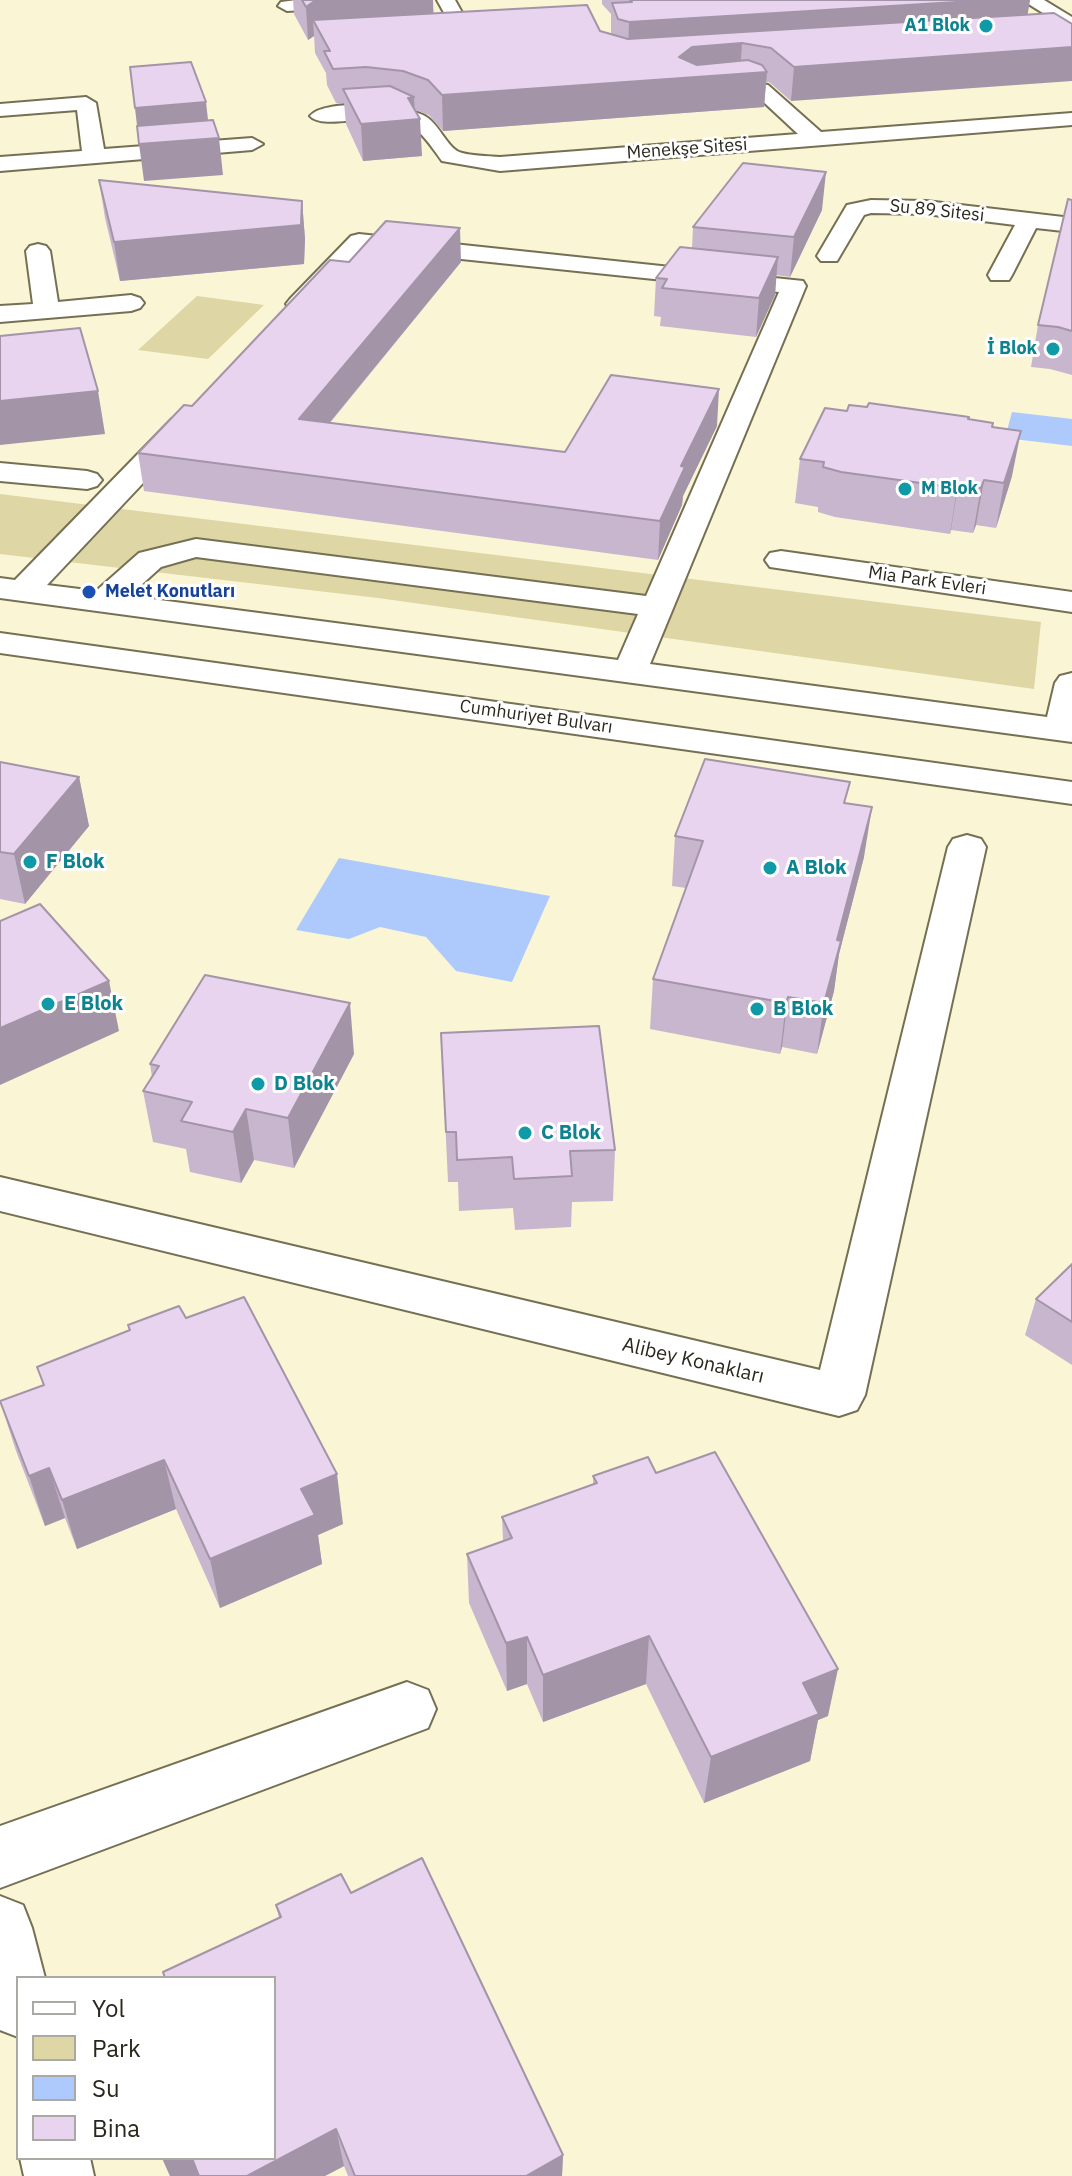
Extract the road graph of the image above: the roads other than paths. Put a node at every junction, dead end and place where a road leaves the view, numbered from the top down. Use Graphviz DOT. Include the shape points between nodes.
graph roads {
  1 [pos="386,0"];
  2 [pos="1031,0"];
  3 [pos="287,6"];
  4 [pos="456,9"];
  5 [pos="1067,32"];
  6 [pos="465,34"];
  7 [pos="696,89"];
  8 [pos="0,110"];
  9 [pos="320,116"];
  10 [pos="1062,120"];
  11 [pos="816,139"];
  12 [pos="252,144"];
  13 [pos="94,156"];
  14 [pos="0,164"];
  15 [pos="1028,221"];
  16 [pos="1072,225"];
  17 [pos="38,251"];
  18 [pos="829,256"];
  19 [pos="1000,275"];
  20 [pos="131,303"];
  21 [pos="47,310"];
  22 [pos="0,314"];
  23 [pos="281,321"];
  24 [pos="204,402"];
  25 [pos="0,472"];
  26 [pos="87,480"];
  27 [pos="781,560"];
  28 [pos="11,589"];
  29 [pos="329,599"];
  30 [pos="104,601"];
  31 [pos="1072,602"];
  32 [pos="659,607"];
  33 [pos="0,643"];
  34 [pos="47,649"];
  35 [pos="0,655"];
  36 [pos="630,672"];
  37 [pos="1072,683"];
  38 [pos="1067,730"];
  39 [pos="1072,793"];
  40 [pos="967,847"];
  41 [pos="0,1194"];
  42 [pos="407,1709"];
  43 [pos="0,1857"];
  44 [pos="0,1928"];
  45 [pos="16,1996"];
  1 -- 3 [label="street"];
  2 -- 5 [label="street"];
  4 -- 6 [label="street"];
  7 -- 11 [label="street" via="761,89"];
  8 -- 13 [label="street" via="86,103"];
  9 -- 11 [label="street, Menekşe Sitesi" via="375,112 411,117 450,156 500,164"];
  10 -- 11 [label="street, Menekşe Sitesi"];
  12 -- 13 [label="street"];
  13 -- 14 [label="street"];
  15 -- 16 [label="street, Su 89 Sitesi"];
  15 -- 18 [label="street, Su 89 Sitesi" via="862,207 855,210"];
  15 -- 19 [label="street"];
  17 -- 21 [label="street"];
  20 -- 21 [label="street"];
  21 -- 22 [label="street"];
  23 -- 32 [label="street" via="359,241 794,286"];
  24 -- 28 [label="street"];
  25 -- 26 [label="street"];
  27 -- 31 [label="street, Mia Park Evleri"];
  28 -- 30 [label="street"];
  29 -- 30 [label="street"];
  29 -- 30 [label="street" via="188,549 150,560"];
  29 -- 32 [label="street"];
  29 -- 36 [label="street"];
  32 -- 36 [label="street"];
  33 -- 34 [label="street, Cumhuriyet Bulvarı"];
  34 -- 35 [label="street"];
  34 -- 39 [label="street, Cumhuriyet Bulvarı"];
  36 -- 38 [label="street"];
  37 -- 38 [label="street"];
  40 -- 41 [label="street, Alibey Konakları" via="839,1395"];
  42 -- 43 [label="street"];
  44 -- 45 [label="street"];
}
